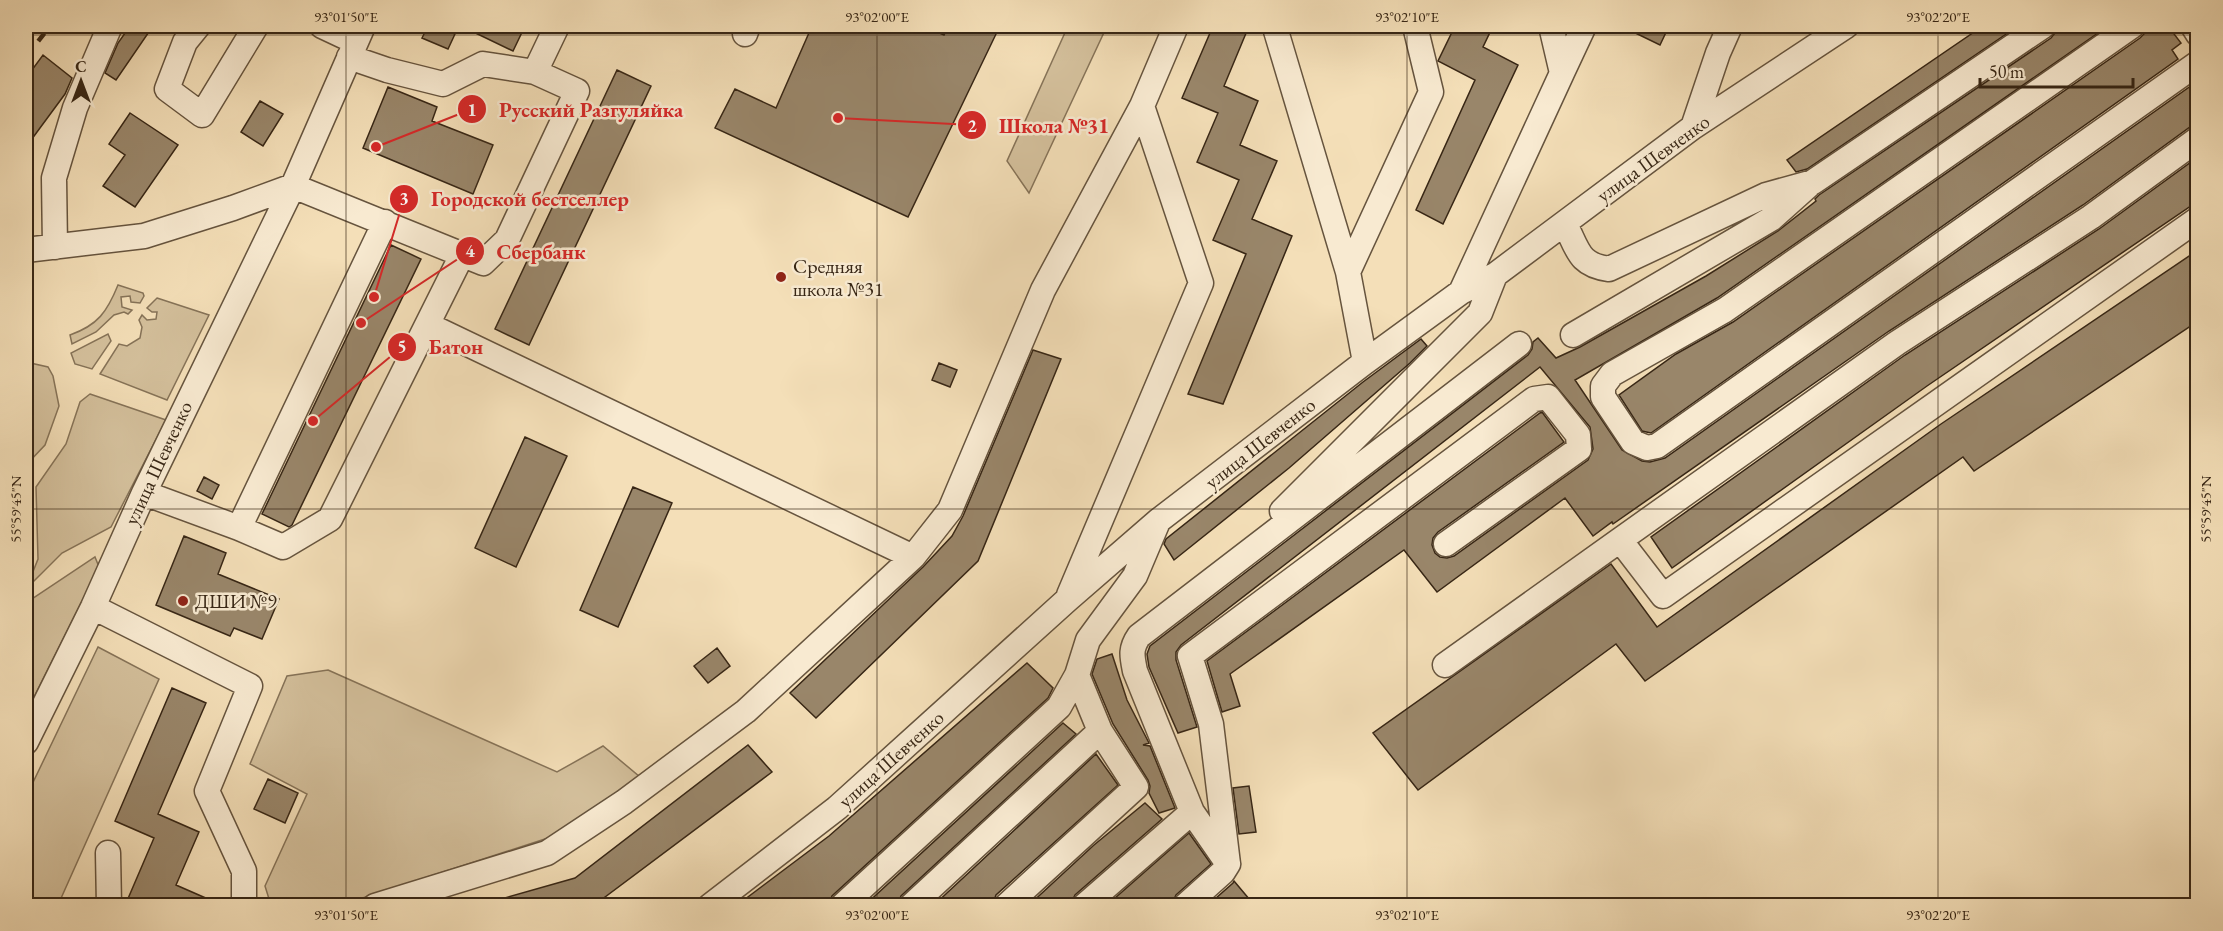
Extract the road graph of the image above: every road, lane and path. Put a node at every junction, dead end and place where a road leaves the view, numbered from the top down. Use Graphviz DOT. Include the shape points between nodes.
graph roads {
  1 [pos="110,26"];
  2 [pos="198,26"];
  3 [pos="256,26"];
  4 [pos="322,26"];
  5 [pos="557,26"];
  6 [pos="1176,26"];
  7 [pos="1278,26"];
  8 [pos="1415,26"];
  9 [pos="1551,26"];
  10 [pos="1584,26"];
  11 [pos="1730,26"];
  12 [pos="1845,26"];
  13 [pos="2043,26"];
  14 [pos="2132,26"];
  15 [pos="2193,26"];
  16 [pos="2198,34"];
  17 [pos="356,42"];
  18 [pos="2198,63"];
  19 [pos="535,72"];
  20 [pos="1562,73"];
  21 [pos="1142,105"];
  22 [pos="1694,127"];
  23 [pos="2198,139"];
  24 [pos="1813,182"];
  25 [pos="292,186"];
  26 [pos="2198,219"];
  27 [pos="385,222"];
  28 [pos="1565,224"];
  29 [pos="55,247"];
  30 [pos="26,250"];
  31 [pos="462,255"];
  32 [pos="1348,272"];
  33 [pos="1495,275"];
  34 [pos="1461,292"];
  35 [pos="428,325"];
  36 [pos="1573,334"];
  37 [pos="1519,344"];
  38 [pos="1365,362"];
  39 [pos="144,493"];
  40 [pos="1158,521"];
  41 [pos="239,528"];
  42 [pos="1620,540"];
  43 [pos="1446,543"];
  44 [pos="913,557"];
  45 [pos="1224,570"];
  46 [pos="1067,600"];
  47 [pos="93,607"];
  48 [pos="1445,665"];
  49 [pos="1077,675"];
  50 [pos="1100,731"];
  51 [pos="26,742"];
  52 [pos="1192,812"];
  53 [pos="108,853"];
  54 [pos="1228,864"];
  55 [pos="109,906"];
  56 [pos="244,906"];
  57 [pos="375,906"];
  58 [pos="710,906"];
  59 [pos="842,906"];
  60 [pos="911,906"];
  61 [pos="1006,906"];
  62 [pos="1084,906"];
  63 [pos="1185,906"];
  1 -- 29 [label="street" via="75,108 54,178"];
  2 -- 3 [label="street" via="185,42 167,89 202,115"];
  4 -- 17 [label="street"];
  5 -- 19 [label="street"];
  6 -- 21 [label="street"];
  7 -- 32 [label="street" via="1276,31"];
  8 -- 32 [label="street" via="1431,92"];
  9 -- 20 [label="street"];
  10 -- 20 [label="street"];
  11 -- 22 [label="street"];
  12 -- 22 [label="street, улица Шевченко"];
  13 -- 24 [label="street"];
  14 -- 18 [label="street" via="1725,310 1612,374 1603,386 1602,397 1632,442 1647,448 1657,446"];
  15 -- 16 [label="street"];
  17 -- 19 [label="street" via="387,70 443,84 483,64"];
  17 -- 25 [label="street, улица Шевченко"];
  19 -- 31 [label="street" via="577,90 507,240 483,263"];
  20 -- 34 [label="street"];
  21 -- 44 [label="street" via="1043,290 950,510"];
  21 -- 46 [label="street" via="1201,283"];
  22 -- 28 [label="street, улица Шевченко"];
  23 -- 42 [label="street" via="2091,217 1897,344"];
  24 -- 28 [label="street" via="1766,195 1609,269 1594,267 1586,261"];
  24 -- 36 [label="street" via="1771,219"];
  25 -- 27 [label="street"];
  25 -- 29 [label="street" via="144,236"];
  25 -- 39 [label="street, улица Шевченко"];
  26 -- 42 [label="street" via="1664,596"];
  27 -- 31 [label="street"];
  27 -- 41 [label="street"];
  28 -- 33 [label="street, улица Шевченко"];
  29 -- 30 [label="street"];
  31 -- 35 [label="street"];
  32 -- 38 [label="street"];
  33 -- 34 [label="street, улица Шевченко"];
  33 -- 45 [label="street" via="1480,313"];
  34 -- 38 [label="street, улица Шевченко"];
  35 -- 41 [label="street" via="330,519 283,547"];
  35 -- 44 [label="street"];
  37 -- 45 [label="street"];
  38 -- 40 [label="street, улица Шевченко"];
  39 -- 41 [label="street"];
  39 -- 47 [label="street, улица Шевченко"];
  40 -- 46 [label="street, улица Шевченко"];
  40 -- 49 [label="street" via="1136,576 1088,640"];
  42 -- 48 [label="street"];
  43 -- 54 [label="street" via="1579,449 1578,435 1548,397 1534,399 1190,656 1211,724"];
  44 -- 57 [label="street" via="746,711 547,853"];
  45 -- 52 [label="street" via="1139,636 1132,646 1135,671"];
  46 -- 58 [label="street, улица Шевченко" via="837,808"];
  47 -- 51 [label="street, улица Шевченко"];
  47 -- 56 [label="street" via="250,686 207,791 244,871"];
  49 -- 50 [label="street"];
  49 -- 59 [label="street" via="1059,707"];
  50 -- 60 [label="street"];
  50 -- 61 [label="street" via="1136,787"];
  52 -- 54 [label="street"];
  52 -- 62 [label="street"];
  53 -- 55 [label="street"];
  54 -- 63 [label="street"];
}
